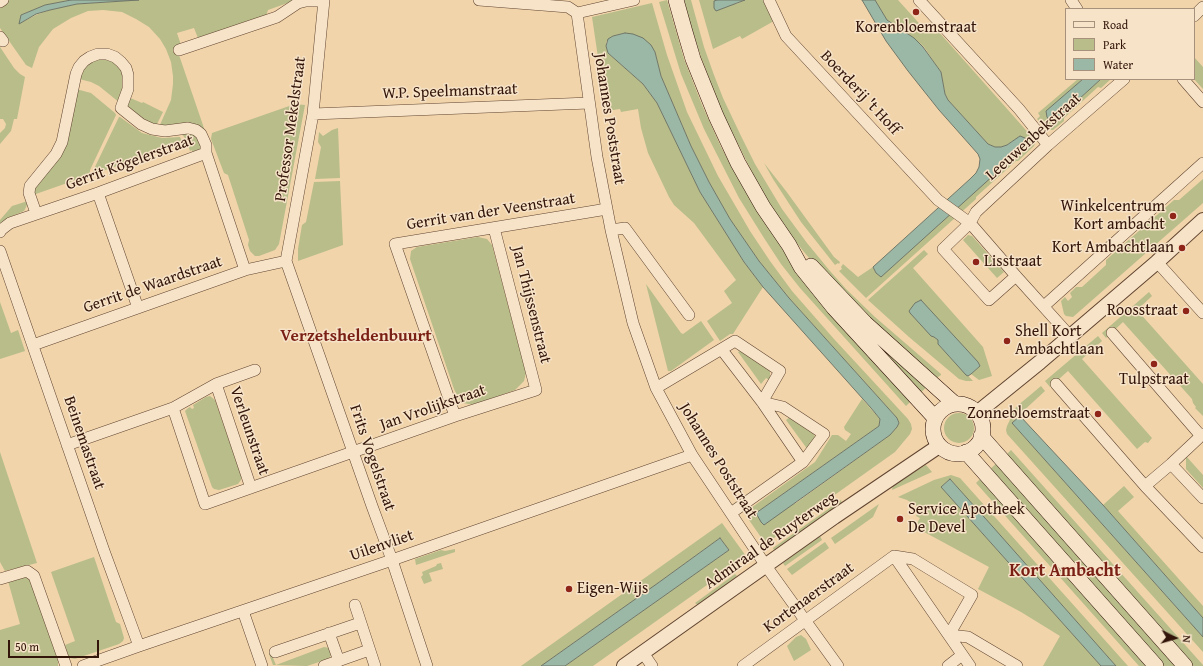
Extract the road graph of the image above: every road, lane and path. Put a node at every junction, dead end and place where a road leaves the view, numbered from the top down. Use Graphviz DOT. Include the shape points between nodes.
graph roads {
  1 [pos="3,0"];
  2 [pos="323,0"];
  3 [pos="479,0"];
  4 [pos="634,0"];
  5 [pos="676,0"];
  6 [pos="770,0"];
  7 [pos="920,0"];
  8 [pos="0,2"];
  9 [pos="1203,7"];
  10 [pos="576,12"];
  11 [pos="1195,15"];
  12 [pos="179,50"];
  13 [pos="1123,80"];
  14 [pos="1184,80"];
  15 [pos="1203,102"];
  16 [pos="589,103"];
  17 [pos="313,114"];
  18 [pos="1048,145"];
  19 [pos="206,153"];
  20 [pos="1203,163"];
  21 [pos="98,193"];
  22 [pos="607,209"];
  23 [pos="36,214"];
  24 [pos="1203,220"];
  25 [pos="970,224"];
  26 [pos="494,228"];
  27 [pos="611,230"];
  28 [pos="0,231"];
  29 [pos="789,245"];
  30 [pos="0,251"];
  31 [pos="286,260"];
  32 [pos="1157,262"];
  33 [pos="245,270"];
  34 [pos="1016,276"];
  35 [pos="1044,306"];
  36 [pos="138,308"];
  37 [pos="1203,313"];
  38 [pos="689,315"];
  39 [pos="1112,333"];
  40 [pos="1070,336"];
  41 [pos="33,345"];
  42 [pos="722,350"];
  43 [pos="255,370"];
  44 [pos="216,384"];
  45 [pos="1056,384"];
  46 [pos="656,388"];
  47 [pos="536,390"];
  48 [pos="762,402"];
  49 [pos="954,404"];
  50 [pos="173,408"];
  51 [pos="977,414"];
  52 [pos="454,416"];
  53 [pos="935,418"];
  54 [pos="1202,435"];
  55 [pos="982,436"];
  56 [pos="67,445"];
  57 [pos="940,446"];
  58 [pos="966,452"];
  59 [pos="353,453"];
  60 [pos="692,455"];
  61 [pos="803,462"];
  62 [pos="1171,464"];
  63 [pos="1145,486"];
  64 [pos="251,488"];
  65 [pos="1203,498"];
  66 [pos="731,513"];
  67 [pos="1203,547"];
  68 [pos="894,556"];
  69 [pos="392,560"];
  70 [pos="766,566"];
  71 [pos="0,579"];
  72 [pos="355,606"];
  73 [pos="243,611"];
  74 [pos="805,620"];
  75 [pos="360,623"];
  76 [pos="329,633"];
  77 [pos="949,635"];
  78 [pos="138,646"];
  79 [pos="369,650"];
  80 [pos="275,652"];
  81 [pos="643,653"];
  82 [pos="962,655"];
  83 [pos="343,662"];
  84 [pos="66,666"];
  85 [pos="83,666"];
  86 [pos="262,666"];
  87 [pos="324,666"];
  88 [pos="375,666"];
  89 [pos="427,666"];
  90 [pos="624,666"];
  91 [pos="652,666"];
  92 [pos="743,666"];
  93 [pos="838,666"];
  94 [pos="948,666"];
  95 [pos="970,666"];
  96 [pos="1017,666"];
  97 [pos="1156,666"];
  98 [pos="1185,666"];
  1 -- 8 [label="street"];
  2 -- 12 [label="street, Professor Mekelstraat" via="298,3 277,17"];
  2 -- 17 [label="street, Professor Mekelstraat"];
  3 -- 10 [label="street" via="568,7"];
  4 -- 10 [label="street"];
  5 -- 29 [label="main road" via="703,85 726,138 752,188"];
  6 -- 25 [label="street, Boerderij 't Hoff" via="786,36 938,200"];
  7 -- 18 [label="street" via="1019,109"];
  9 -- 11 [label="street"];
  10 -- 16 [label="street, Johannes Poststraat"];
  13 -- 18 [label="street, Leeuwenbekstraat"];
  14 -- 15 [label="street"];
  16 -- 17 [label="street, W.P. Speelmanstraat"];
  16 -- 22 [label="street, Johannes Poststraat"];
  17 -- 31 [label="street, Professor Mekelstraat"];
  18 -- 25 [label="street, Leeuwenbekstraat" via="976,212"];
  19 -- 21 [label="street, Gerrit Kögelerstraat"];
  19 -- 23 [label="street, Gerrit Kögelerstraat" via="204,139 196,130 152,129 141,124 121,108 129,83 126,68 115,57 98,54 84,61 79,67 62,142 56,154 30,186 29,193"];
  19 -- 33 [label="street"];
  20 -- 35 [label="street"];
  21 -- 23 [label="street, Gerrit Kögelerstraat"];
  21 -- 36 [label="street"];
  22 -- 26 [label="street, Gerrit van der Veenstraat"];
  22 -- 27 [label="street, Johannes Poststraat"];
  23 -- 28 [label="street, Gerrit Kögelerstraat" via="10,223"];
  24 -- 32 [label="street"];
  25 -- 34 [label="street"];
  25 -- 34 [label="street" via="943,249 990,300"];
  26 -- 47 [label="street, Jan Thijssenstraat"];
  26 -- 52 [label="street, Gerrit van der Veenstraat" via="395,244"];
  27 -- 38 [label="street" via="625,228"];
  27 -- 46 [label="street, Johannes Poststraat" via="633,323"];
  29 -- 49 [label="main road" via="865,323"];
  29 -- 53 [label="main road" via="801,267 834,308"];
  30 -- 41 [label="street, Beinemastraat"];
  31 -- 33 [label="street, Gerrit de Waardstraat"];
  31 -- 59 [label="street, Frits Vogelstraat"];
  32 -- 37 [label="street"];
  32 -- 40 [label="street"];
  33 -- 36 [label="street, Gerrit de Waardstraat"];
  34 -- 35 [label="street"];
  35 -- 40 [label="street"];
  36 -- 41 [label="street, Gerrit de Waardstraat"];
  39 -- 54 [label="street"];
  40 -- 51 [label="street"];
  41 -- 56 [label="street, Beinemastraat"];
  42 -- 46 [label="street"];
  42 -- 48 [label="street"];
  42 -- 48 [label="street" via="736,341 780,371"];
  43 -- 44 [label="street, Verleunstraat"];
  44 -- 50 [label="street, Verleunstraat"];
  44 -- 64 [label="street, Verleunstraat"];
  45 -- 63 [label="street"];
  46 -- 60 [label="street, Johannes Poststraat"];
  47 -- 52 [label="street, Jan Vrolijkstraat"];
  48 -- 61 [label="street"];
  48 -- 61 [label="street" via="783,407 824,434"];
  49 -- 51 [label="main road" via="963,404"];
  49 -- 53 [label="main road" via="940,411"];
  50 -- 56 [label="street, Verleunstraat"];
  50 -- 64 [label="street, Jan Vrolijkstraat" via="205,504"];
  51 -- 55 [label="main road" via="981,420"];
  52 -- 59 [label="street, Jan Vrolijkstraat"];
  53 -- 57 [label="main road" via="932,427 934,437"];
  54 -- 62 [label="street"];
  55 -- 58 [label="main road" via="973,448"];
  55 -- 98 [label="main road"];
  56 -- 78 [label="street, Beinemastraat"];
  57 -- 58 [label="main road" via="952,453"];
  57 -- 70 [label="street, Admiraal de Ruyterweg"];
  58 -- 97 [label="main road"];
  59 -- 64 [label="street, Jan Vrolijkstraat"];
  59 -- 69 [label="street, Frits Vogelstraat"];
  60 -- 66 [label="street, Johannes Poststraat"];
  60 -- 69 [label="street, Uilenvliet"];
  61 -- 66 [label="street"];
  62 -- 63 [label="street"];
  62 -- 65 [label="street"];
  63 -- 67 [label="street"];
  66 -- 70 [label="street, Johannes Poststraat"];
  68 -- 74 [label="street, Kortenaerstraat"];
  68 -- 77 [label="street"];
  68 -- 77 [label="street" via="913,559 972,595"];
  69 -- 73 [label="street, Uilenvliet"];
  69 -- 89 [label="street, Frits Vogelstraat"];
  70 -- 74 [label="street, Johannes Poststraat"];
  70 -- 81 [label="street, Admiraal de Ruyterweg"];
  71 -- 84 [label="street" via="27,571 34,576"];
  72 -- 75 [label="street"];
  73 -- 78 [label="street, Uilenvliet"];
  73 -- 86 [label="street"];
  74 -- 92 [label="street, Kortenaerstraat"];
  74 -- 93 [label="street, Johannes Poststraat"];
  75 -- 76 [label="street"];
  75 -- 79 [label="street"];
  76 -- 80 [label="street"];
  76 -- 83 [label="street"];
  77 -- 82 [label="street"];
  77 -- 96 [label="street" via="968,637"];
  78 -- 85 [label="street, Uilenvliet"];
  79 -- 83 [label="street"];
  79 -- 88 [label="street"];
  81 -- 90 [label="street, Admiraal de Ruyterweg"];
  81 -- 91 [label="street"];
  82 -- 94 [label="street"];
  82 -- 95 [label="street"];
  83 -- 87 [label="street"];
}
